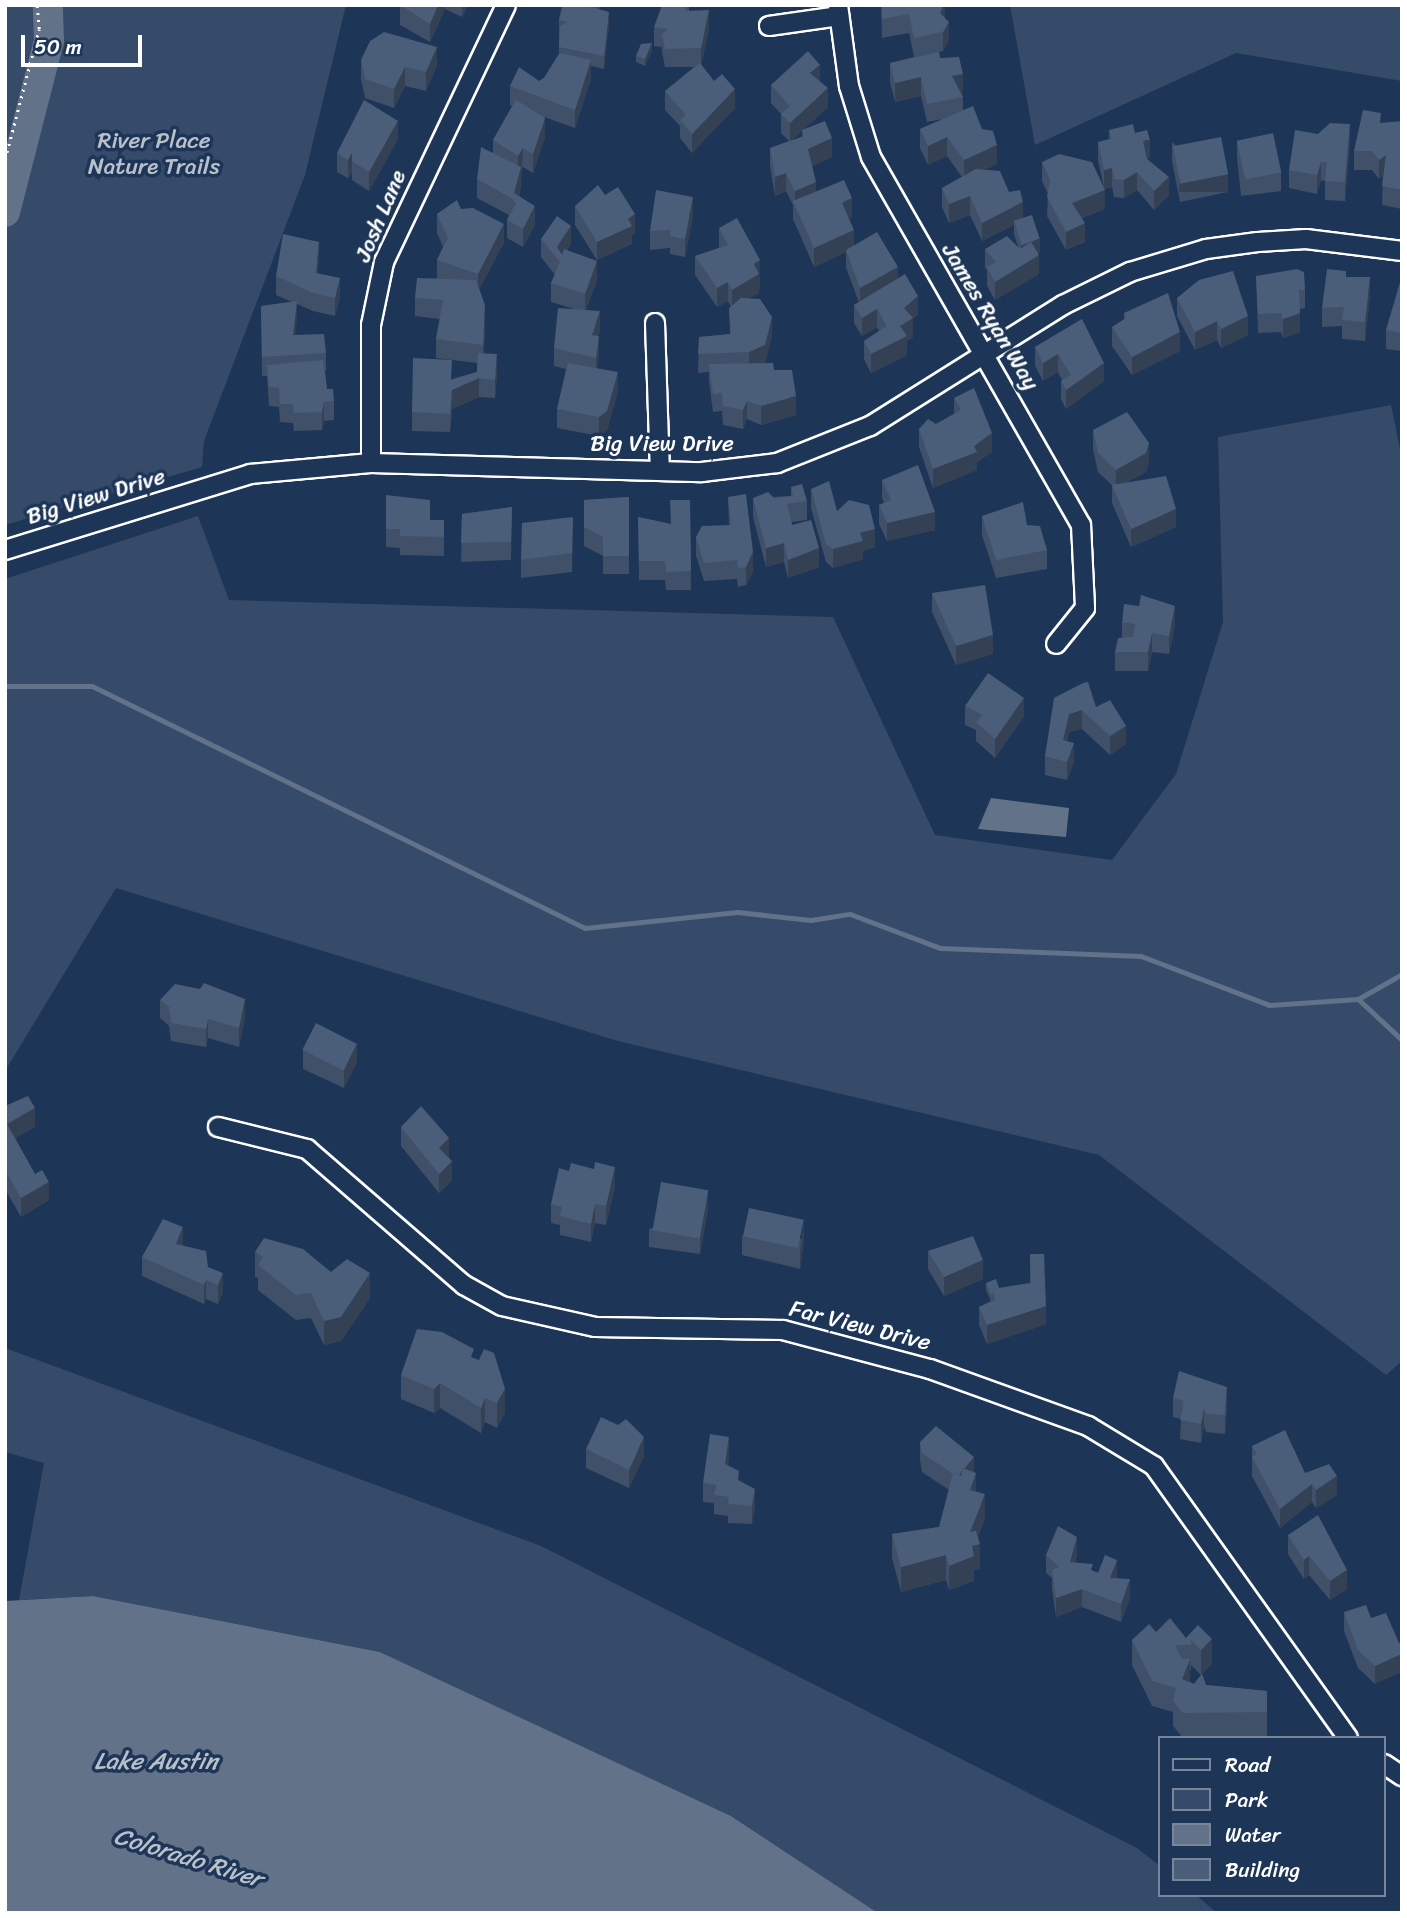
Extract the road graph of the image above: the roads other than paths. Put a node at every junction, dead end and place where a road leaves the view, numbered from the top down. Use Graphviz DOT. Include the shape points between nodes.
graph roads {
  1 [pos="506,5"];
  2 [pos="839,11"];
  3 [pos="769,26"];
  4 [pos="1402,251"];
  5 [pos="655,323"];
  6 [pos="982,353"];
  7 [pos="371,463"];
  8 [pos="660,470"];
  9 [pos="5,550"];
  10 [pos="1056,644"];
  11 [pos="218,1127"];
  12 [pos="1347,1736"];
  13 [pos="1386,1765"];
  14 [pos="1402,1776"];
  1 -- 7 [label="street, Josh Lane" via="384,262 371,325"];
  2 -- 3 [label="street"];
  2 -- 6 [label="street, James Ryan Way" via="849,86 871,157"];
  4 -- 6 [label="street, Big View Drive" via="1306,239 1206,249 1096,287"];
  5 -- 8 [label="street"];
  6 -- 8 [label="street, Big View Drive" via="870,426 811,453 739,470"];
  6 -- 10 [label="street, James Ryan Way" via="1066,489 1080,525 1085,608"];
  7 -- 8 [label="street, Big View Drive"];
  7 -- 9 [label="street, Big View Drive" via="250,474"];
  11 -- 12 [label="street, Far View Drive" via="307,1149 464,1285 502,1306 595,1327 783,1330 930,1369 1088,1426 1154,1466"];
  13 -- 14 [label="street"];
}
